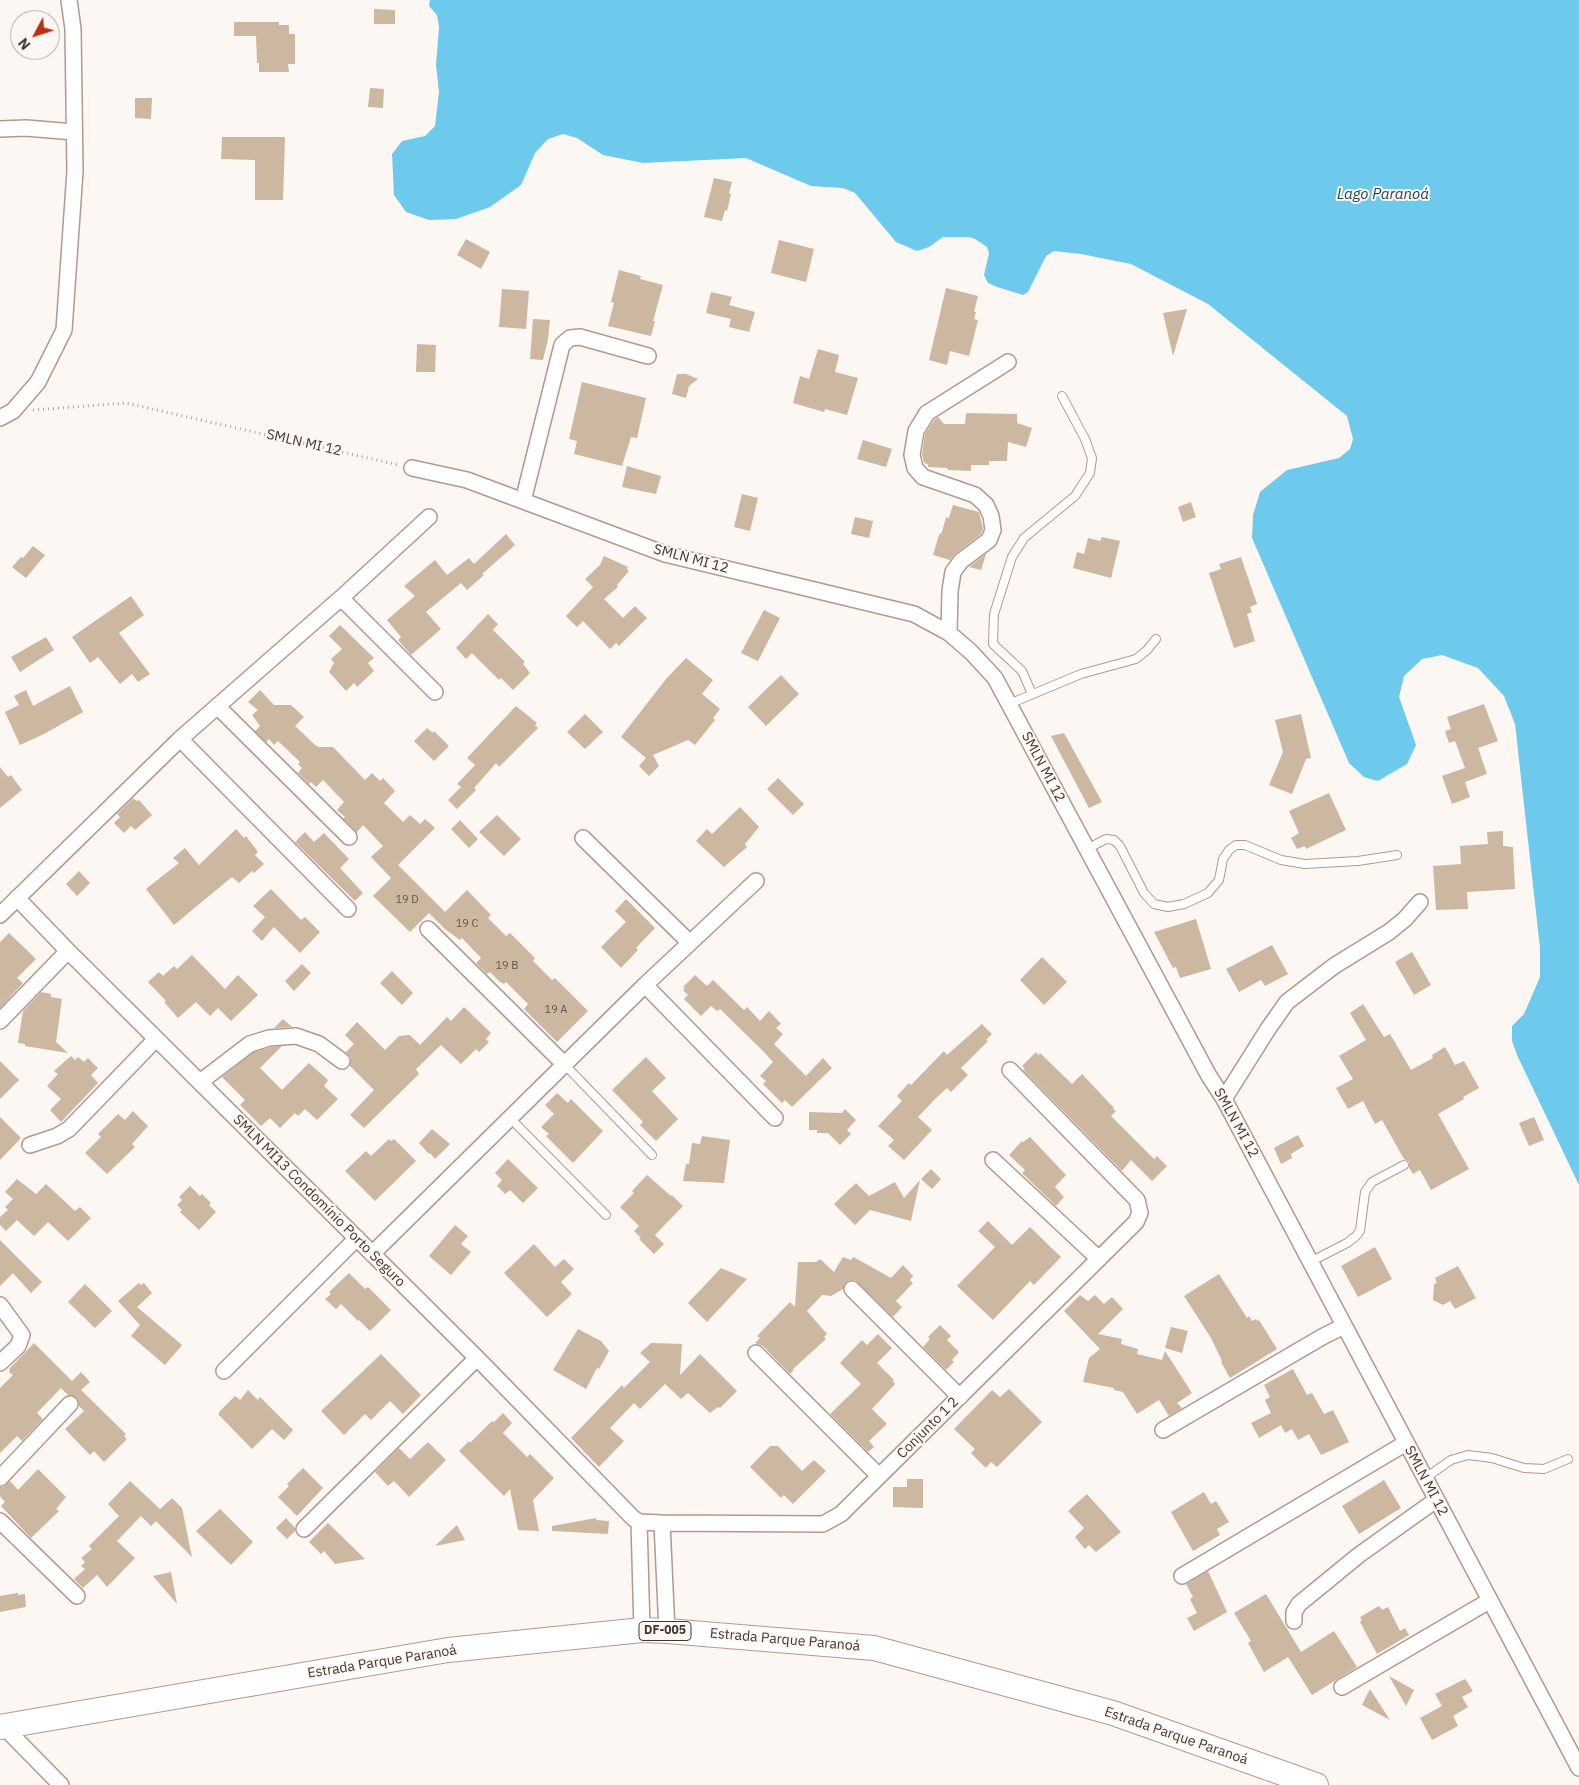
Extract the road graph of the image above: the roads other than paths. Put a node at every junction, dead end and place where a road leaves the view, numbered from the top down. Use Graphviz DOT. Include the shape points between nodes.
graph roads {
  1 [pos="69,0"];
  2 [pos="0,129"];
  3 [pos="74,132"];
  4 [pos="648,356"];
  5 [pos="1008,362"];
  6 [pos="1062,396"];
  7 [pos="6,415"];
  8 [pos="412,468"];
  9 [pos="523,501"];
  10 [pos="430,517"];
  11 [pos="341,598"];
  12 [pos="949,633"];
  13 [pos="1156,639"];
  14 [pos="434,692"];
  15 [pos="1032,694"];
  16 [pos="1008,704"];
  17 [pos="217,706"];
  18 [pos="180,739"];
  19 [pos="349,837"];
  20 [pos="583,838"];
  21 [pos="1087,849"];
  22 [pos="1397,855"];
  23 [pos="756,881"];
  24 [pos="17,898"];
  25 [pos="1420,902"];
  26 [pos="348,909"];
  27 [pos="0,914"];
  28 [pos="428,929"];
  29 [pos="690,943"];
  30 [pos="68,951"];
  31 [pos="645,985"];
  32 [pos="0,1021"];
  33 [pos="156,1038"];
  34 [pos="342,1061"];
  35 [pos="564,1064"];
  36 [pos="1010,1070"];
  37 [pos="200,1082"];
  38 [pos="1224,1099"];
  39 [pos="509,1117"];
  40 [pos="774,1118"];
  41 [pos="30,1145"];
  42 [pos="652,1155"];
  43 [pos="993,1160"];
  44 [pos="1404,1165"];
  45 [pos="606,1215"];
  46 [pos="356,1238"];
  47 [pos="372,1254"];
  48 [pos="1099,1259"];
  49 [pos="1310,1262"];
  50 [pos="852,1289"];
  51 [pos="0,1305"];
  52 [pos="1344,1326"];
  53 [pos="756,1353"];
  54 [pos="477,1358"];
  55 [pos="0,1363"];
  56 [pos="224,1371"];
  57 [pos="960,1397"];
  58 [pos="70,1404"];
  59 [pos="1163,1430"];
  60 [pos="1406,1443"];
  61 [pos="1568,1459"];
  62 [pos="880,1476"];
  63 [pos="0,1478"];
  64 [pos="1424,1478"];
  65 [pos="1436,1500"];
  66 [pos="0,1520"];
  67 [pos="639,1522"];
  68 [pos="662,1523"];
  69 [pos="304,1529"];
  70 [pos="641,1569"];
  71 [pos="665,1570"];
  72 [pos="1182,1576"];
  73 [pos="77,1596"];
  74 [pos="1489,1600"];
  75 [pos="1294,1621"];
  76 [pos="642,1630"];
  77 [pos="667,1631"];
  78 [pos="1342,1687"];
  79 [pos="1,1724"];
  80 [pos="1579,1768"];
  81 [pos="61,1785"];
  82 [pos="1316,1785"];
  1 -- 3 [label="street" via="73,29"];
  2 -- 3 [label="street"];
  3 -- 7 [label="street" via="75,171 64,330 38,382"];
  4 -- 9 [label="street" via="580,337 570,338 562,345"];
  5 -- 12 [label="street" via="927,414 916,431 912,455 915,468 923,477 975,495 986,505 991,516 993,530 989,540 961,561 953,572"];
  6 -- 15 [label="lane" via="1092,458 1090,473 1075,496 1024,538 1012,557 994,614 993,644 1022,671"];
  8 -- 9 [label="street, SMLN MI 12" via="467,480"];
  9 -- 12 [label="street, SMLN MI 12" via="665,554 914,614"];
  10 -- 11 [label="street"];
  11 -- 14 [label="street"];
  11 -- 17 [label="street"];
  12 -- 16 [label="street, SMLN MI 12" via="994,678"];
  13 -- 15 [label="lane" via="1136,659 1081,674"];
  15 -- 16 [label="lane"];
  16 -- 21 [label="street, SMLN MI 12"];
  17 -- 18 [label="street"];
  17 -- 19 [label="street"];
  18 -- 24 [label="street"];
  18 -- 26 [label="street"];
  20 -- 29 [label="street"];
  21 -- 22 [label="lane" via="1106,839 1114,840 1144,893 1154,904 1168,907 1208,893 1219,880 1223,859 1236,845 1245,845 1280,860 1305,864"];
  21 -- 38 [label="street, SMLN MI 12"];
  23 -- 29 [label="street"];
  24 -- 27 [label="street"];
  24 -- 30 [label="street, SMLN MI13 Condomínio Porto Seguro"];
  25 -- 38 [label="street" via="1389,932 1334,966 1287,1002"];
  28 -- 35 [label="street"];
  29 -- 31 [label="street"];
  30 -- 32 [label="street"];
  30 -- 33 [label="street, SMLN MI13 Condomínio Porto Seguro"];
  31 -- 35 [label="street"];
  31 -- 40 [label="street"];
  33 -- 37 [label="street, SMLN MI13 Condomínio Porto Seguro"];
  33 -- 41 [label="street" via="68,1129"];
  34 -- 37 [label="street" via="319,1044 296,1036 269,1038 250,1044"];
  35 -- 39 [label="street"];
  35 -- 42 [label="lane"];
  36 -- 48 [label="street, Conjunto 1 2" via="1137,1200 1140,1213 1136,1222"];
  37 -- 46 [label="street, SMLN MI13 Condomínio Porto Seguro"];
  38 -- 49 [label="street, SMLN MI 12"];
  39 -- 45 [label="lane"];
  39 -- 47 [label="street"];
  43 -- 48 [label="street"];
  44 -- 49 [label="lane" via="1372,1182 1365,1192 1360,1231 1356,1236"];
  46 -- 47 [label="street, SMLN MI13 Condomínio Porto Seguro"];
  46 -- 56 [label="street"];
  47 -- 54 [label="street, SMLN MI13 Condomínio Porto Seguro"];
  48 -- 57 [label="street, Conjunto 1 2"];
  49 -- 52 [label="street, SMLN MI 12"];
  50 -- 57 [label="street"];
  51 -- 55 [label="street" via="22,1335 18,1346"];
  52 -- 59 [label="street"];
  52 -- 60 [label="street, SMLN MI 12"];
  53 -- 62 [label="street"];
  54 -- 67 [label="street, SMLN MI13 Condomínio Porto Seguro"];
  54 -- 69 [label="street"];
  57 -- 62 [label="street, Conjunto 1 2"];
  58 -- 63 [label="street"];
  60 -- 64 [label="street, SMLN MI 12"];
  60 -- 72 [label="street"];
  61 -- 64 [label="lane" via="1544,1469 1524,1468 1492,1458 1468,1455 1451,1460"];
  62 -- 68 [label="street, Conjunto 1 2" via="841,1514 822,1524"];
  64 -- 65 [label="street, SMLN MI 12"];
  65 -- 74 [label="street, SMLN MI 12"];
  65 -- 75 [label="street" via="1359,1555 1300,1604 1294,1612"];
  66 -- 73 [label="street"];
  67 -- 68 [label="street"];
  67 -- 70 [label="street"];
  68 -- 71 [label="street"];
  70 -- 71 [label="street"];
  70 -- 76 [label="street"];
  71 -- 77 [label="street"];
  74 -- 78 [label="street"];
  74 -- 80 [label="street, SMLN MI 12"];
  76 -- 77 [label="main road, Estrada Parque Paranoá / DF-005"];
  76 -- 79 [label="main road, Estrada Parque Paranoá / DF-005" via="448,1650"];
  77 -- 82 [label="main road, Estrada Parque Paranoá / DF-005" via="874,1648 1113,1713"];
  79 -- 81 [label="street"];
}
